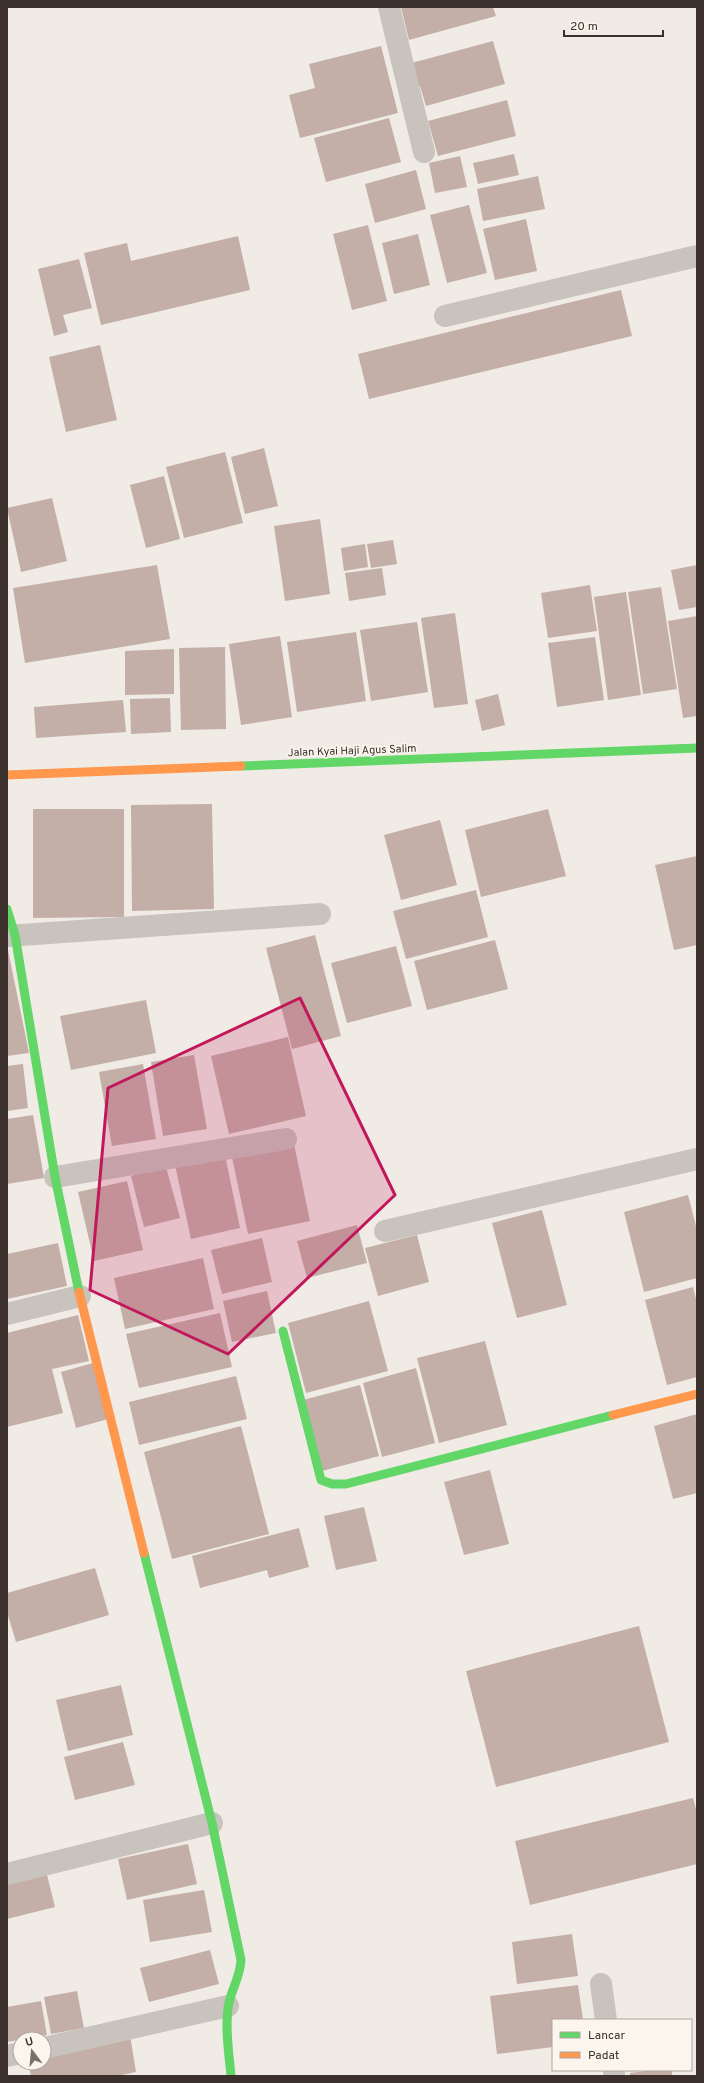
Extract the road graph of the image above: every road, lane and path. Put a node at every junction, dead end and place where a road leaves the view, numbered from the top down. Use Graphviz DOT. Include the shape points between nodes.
graph roads {
  1 [pos="390,7"];
  2 [pos="424,152"];
  3 [pos="697,256"];
  4 [pos="445,316"];
  5 [pos="697,748"];
  6 [pos="7,775"];
  7 [pos="7,909"];
  8 [pos="320,914"];
  9 [pos="11,936"];
  10 [pos="286,1139"];
  11 [pos="697,1159"];
  12 [pos="56,1177"];
  13 [pos="385,1231"];
  14 [pos="80,1296"];
  15 [pos="7,1314"];
  16 [pos="283,1331"];
  17 [pos="697,1394"];
  18 [pos="212,1823"];
  19 [pos="7,1874"];
  20 [pos="601,1984"];
  21 [pos="228,2006"];
  22 [pos="606,2019"];
  23 [pos="52,2046"];
  24 [pos="231,2076"];
  1 -- 2 [label="street"];
  3 -- 4 [label="street"];
  5 -- 6 [label="street, Jalan Kyai Haji Agus Salim"];
  7 -- 9 [label="street"];
  8 -- 9 [label="street"];
  9 -- 12 [label="street"];
  10 -- 12 [label="street"];
  11 -- 13 [label="street"];
  12 -- 14 [label="street"];
  14 -- 15 [label="street"];
  14 -- 18 [label="street"];
  16 -- 17 [label="street" via="321,1480 332,1484 346,1484"];
  18 -- 19 [label="street"];
  18 -- 21 [label="street" via="241,1960 240,1974"];
  20 -- 22 [label="street"];
  21 -- 23 [label="street"];
  21 -- 24 [label="street"];
}
